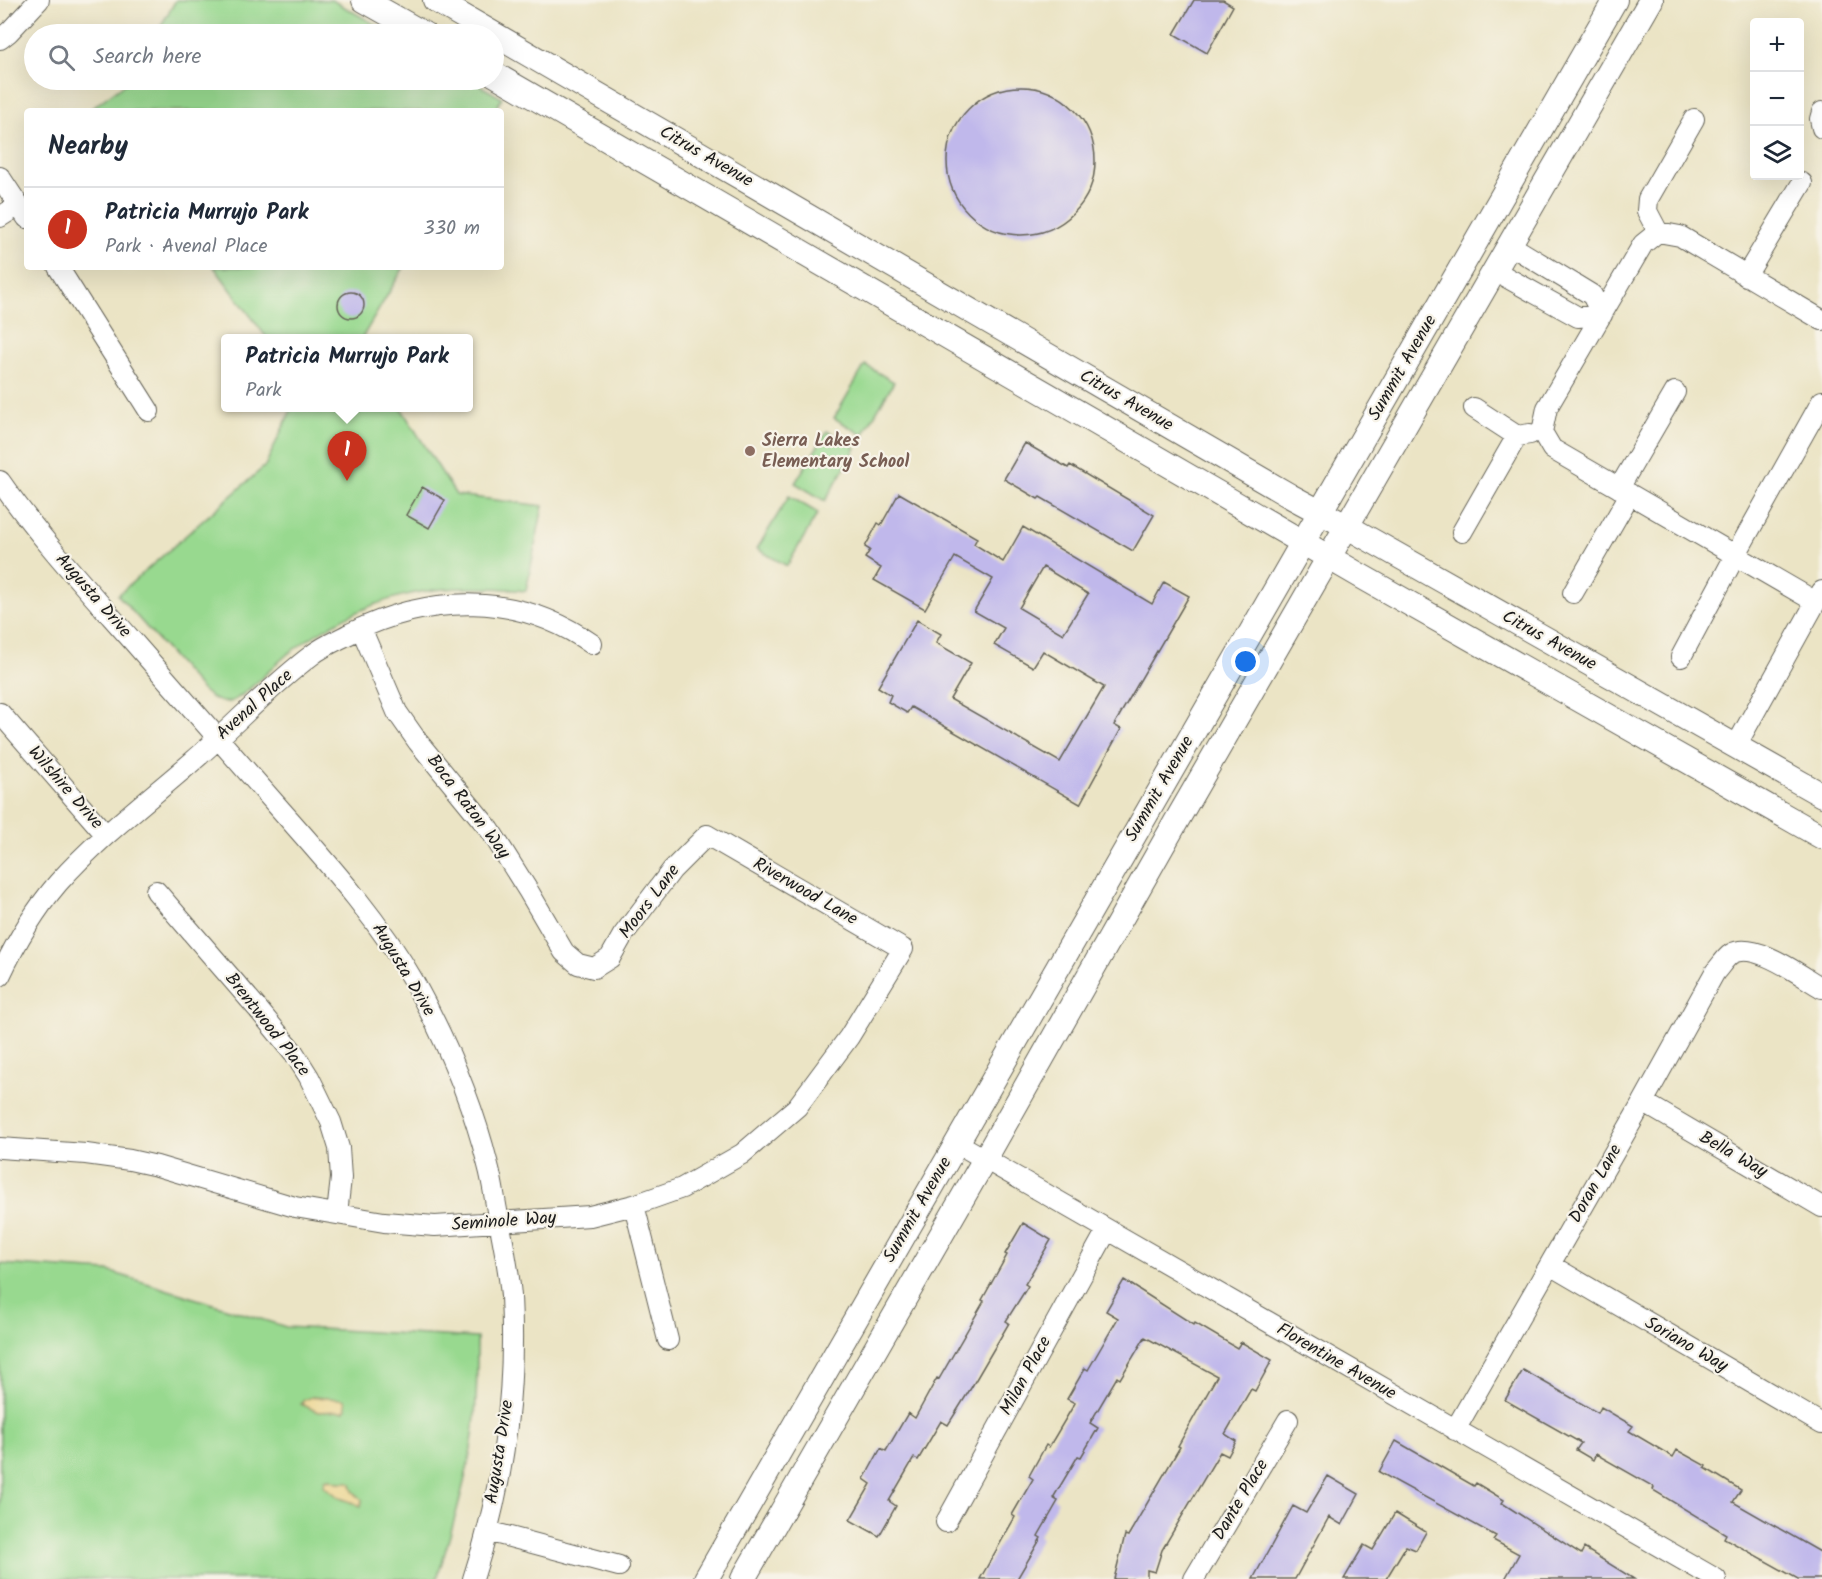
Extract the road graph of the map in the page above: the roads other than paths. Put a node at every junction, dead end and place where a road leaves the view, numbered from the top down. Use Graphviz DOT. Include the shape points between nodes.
graph roads {
  1 [pos="39,0"];
  2 [pos="364,0"];
  3 [pos="435,0"];
  4 [pos="1615,0"];
  5 [pos="1651,0"];
  6 [pos="406,24"];
  7 [pos="476,24"];
  8 [pos="0,39"];
  9 [pos="504,40"];
  10 [pos="504,80"];
  11 [pos="1822,112"];
  12 [pos="1695,118"];
  13 [pos="1822,128"];
  14 [pos="0,177"];
  15 [pos="1802,183"];
  16 [pos="23,212"];
  17 [pos="0,217"];
  18 [pos="1658,232"];
  19 [pos="1510,245"];
  20 [pos="60,270"];
  21 [pos="1495,271"];
  22 [pos="1746,276"];
  23 [pos="1569,280"];
  24 [pos="1555,304"];
  25 [pos="1602,315"];
  26 [pos="1822,320"];
  27 [pos="1675,392"];
  28 [pos="1822,401"];
  29 [pos="1474,408"];
  30 [pos="149,411"];
  31 [pos="1542,432"];
  32 [pos="1517,436"];
  33 [pos="0,482"];
  34 [pos="1625,491"];
  35 [pos="1319,511"];
  36 [pos="1346,526"];
  37 [pos="1462,532"];
  38 [pos="1303,541"];
  39 [pos="1329,556"];
  40 [pos="1735,556"];
  41 [pos="1573,593"];
  42 [pos="1819,597"];
  43 [pos="361,628"];
  44 [pos="592,644"];
  45 [pos="1681,657"];
  46 [pos="0,713"];
  47 [pos="219,739"];
  48 [pos="1736,746"];
  49 [pos="1822,795"];
  50 [pos="106,835"];
  51 [pos="707,835"];
  52 [pos="1822,837"];
  53 [pos="156,891"];
  54 [pos="903,949"];
  55 [pos="594,968"];
  56 [pos="0,975"];
  57 [pos="1822,988"];
  58 [pos="1643,1102"];
  59 [pos="957,1143"];
  60 [pos="0,1148"];
  61 [pos="985,1159"];
  62 [pos="634,1204"];
  63 [pos="1822,1207"];
  64 [pos="337,1214"];
  65 [pos="499,1221"];
  66 [pos="1107,1230"];
  67 [pos="1550,1265"];
  68 [pos="668,1340"];
  69 [pos="1288,1420"];
  70 [pos="1822,1424"];
  71 [pos="1455,1430"];
  72 [pos="946,1522"];
  73 [pos="487,1531"];
  74 [pos="619,1566"];
  75 [pos="1711,1578"];
  76 [pos="473,1579"];
  77 [pos="706,1579"];
  78 [pos="743,1579"];
  79 [pos="1194,1579"];
  1 -- 8 [label="street"];
  2 -- 6 [label="main road"];
  3 -- 7 [label="main road, Citrus Avenue"];
  4 -- 35 [label="main road, Summit Avenue"];
  5 -- 19 [label="main road, Summit Avenue"];
  9 -- 35 [label="main road, Citrus Avenue"];
  10 -- 38 [label="main road, Citrus Avenue"];
  11 -- 13 [label="street"];
  12 -- 18 [label="street" via="1648,199 1647,211"];
  14 -- 16 [label="street"];
  15 -- 22 [label="street"];
  16 -- 17 [label="street"];
  18 -- 22 [label="street" via="1680,237"];
  18 -- 25 [label="street" via="1643,244"];
  19 -- 21 [label="main road, Summit Avenue"];
  19 -- 23 [label="street"];
  20 -- 30 [label="street"];
  21 -- 24 [label="street"];
  21 -- 36 [label="main road, Summit Avenue"];
  22 -- 26 [label="street"];
  23 -- 24 [label="street"];
  23 -- 25 [label="street" via="1592,295"];
  24 -- 25 [label="street" via="1578,317"];
  25 -- 31 [label="street" via="1546,408"];
  27 -- 34 [label="street"];
  28 -- 40 [label="street"];
  29 -- 32 [label="street"];
  31 -- 32 [label="street"];
  31 -- 34 [label="street" via="1552,449"];
  32 -- 37 [label="street"];
  33 -- 47 [label="street, Augusta Drive" via="73,574"];
  34 -- 40 [label="street"];
  34 -- 41 [label="street"];
  35 -- 36 [label="main road, Citrus Avenue"];
  35 -- 38 [label="main road, Summit Avenue"];
  36 -- 39 [label="main road, Summit Avenue"];
  36 -- 48 [label="main road, Citrus Avenue"];
  38 -- 39 [label="main road, Citrus Avenue"];
  38 -- 59 [label="main road, Summit Avenue"];
  39 -- 52 [label="main road, Citrus Avenue"];
  39 -- 61 [label="main road, Summit Avenue"];
  40 -- 42 [label="street"];
  40 -- 45 [label="street"];
  42 -- 48 [label="street"];
  43 -- 44 [label="street, Avenal Place" via="421,608 491,604 552,620"];
  43 -- 47 [label="street, Avenal Place" via="314,654"];
  43 -- 55 [label="street, Boca Raton Way" via="397,712 490,830 564,952 578,964"];
  46 -- 50 [label="street, Wilshire Drive"];
  47 -- 50 [label="street, Avenal Place"];
  47 -- 65 [label="street, Augusta Drive" via="335,872 412,979 464,1089 489,1166"];
  48 -- 49 [label="main road, Citrus Avenue"];
  50 -- 56 [label="street, Avenal Place" via="57,885"];
  51 -- 54 [label="street, Riverwood Lane"];
  51 -- 55 [label="street, Moors Lane" via="672,870 610,958"];
  53 -- 64 [label="street, Brentwood Place" via="257,1008 309,1077 339,1148"];
  54 -- 62 [label="street, Seminole Way" via="849,1037 797,1107 742,1154 682,1188"];
  57 -- 58 [label="street, Doran Lane" via="1763,953 1747,949 1731,954 1715,972"];
  58 -- 63 [label="street, Bella Way"];
  58 -- 67 [label="street, Doran Lane"];
  59 -- 61 [label="street, Florentine Avenue"];
  59 -- 77 [label="main road, Summit Avenue"];
  60 -- 64 [label="street, Seminole Way" via="130,1160 295,1207"];
  61 -- 66 [label="street, Florentine Avenue"];
  61 -- 78 [label="main road, Summit Avenue"];
  62 -- 65 [label="street, Seminole Way" via="590,1216"];
  62 -- 68 [label="street"];
  64 -- 65 [label="street, Seminole Way" via="435,1226"];
  65 -- 73 [label="street, Augusta Drive" via="511,1294 512,1360 500,1476"];
  66 -- 71 [label="street, Florentine Avenue"];
  66 -- 72 [label="street, Milan Place"];
  67 -- 70 [label="street, Soriano Way"];
  67 -- 71 [label="street, Doran Lane"];
  69 -- 79 [label="street, Dante Place"];
  71 -- 75 [label="street, Florentine Avenue"];
  73 -- 74 [label="street"];
  73 -- 76 [label="street, Augusta Drive"];
}
